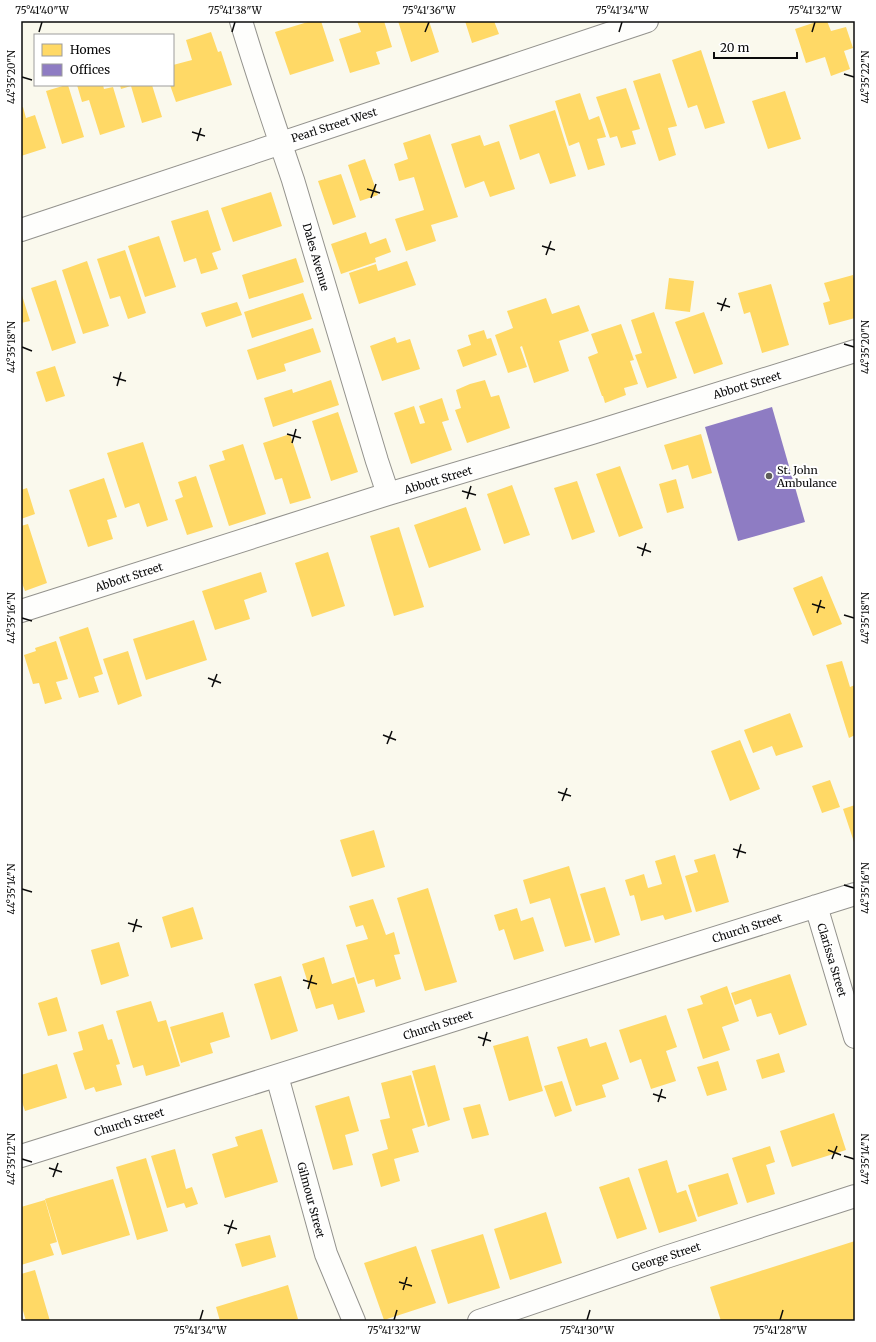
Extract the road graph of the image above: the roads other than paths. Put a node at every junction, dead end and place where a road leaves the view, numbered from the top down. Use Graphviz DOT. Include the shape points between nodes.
graph roads {
  1 [pos="241,21"];
  2 [pos="647,21"];
  3 [pos="281,143"];
  4 [pos="21,230"];
  5 [pos="855,351"];
  6 [pos="388,494"];
  7 [pos="21,611"];
  8 [pos="855,894"];
  9 [pos="816,906"];
  10 [pos="855,1036"];
  11 [pos="277,1076"];
  12 [pos="21,1156"];
  13 [pos="855,1196"];
  14 [pos="354,1321"];
  15 [pos="479,1321"];
  1 -- 3 [label="street, Dales Avenue"];
  2 -- 3 [label="street, Pearl Street West"];
  3 -- 4 [label="street, Pearl Street West"];
  3 -- 6 [label="street, Dales Avenue"];
  5 -- 6 [label="street, Abbott Street"];
  6 -- 7 [label="street, Abbott Street"];
  8 -- 9 [label="street, Church Street"];
  9 -- 10 [label="street, Clarissa Street"];
  9 -- 11 [label="street, Church Street"];
  11 -- 12 [label="street, Church Street"];
  11 -- 14 [label="street, Gilmour Street" via="326,1254"];
  13 -- 15 [label="street, George Street"];
}
